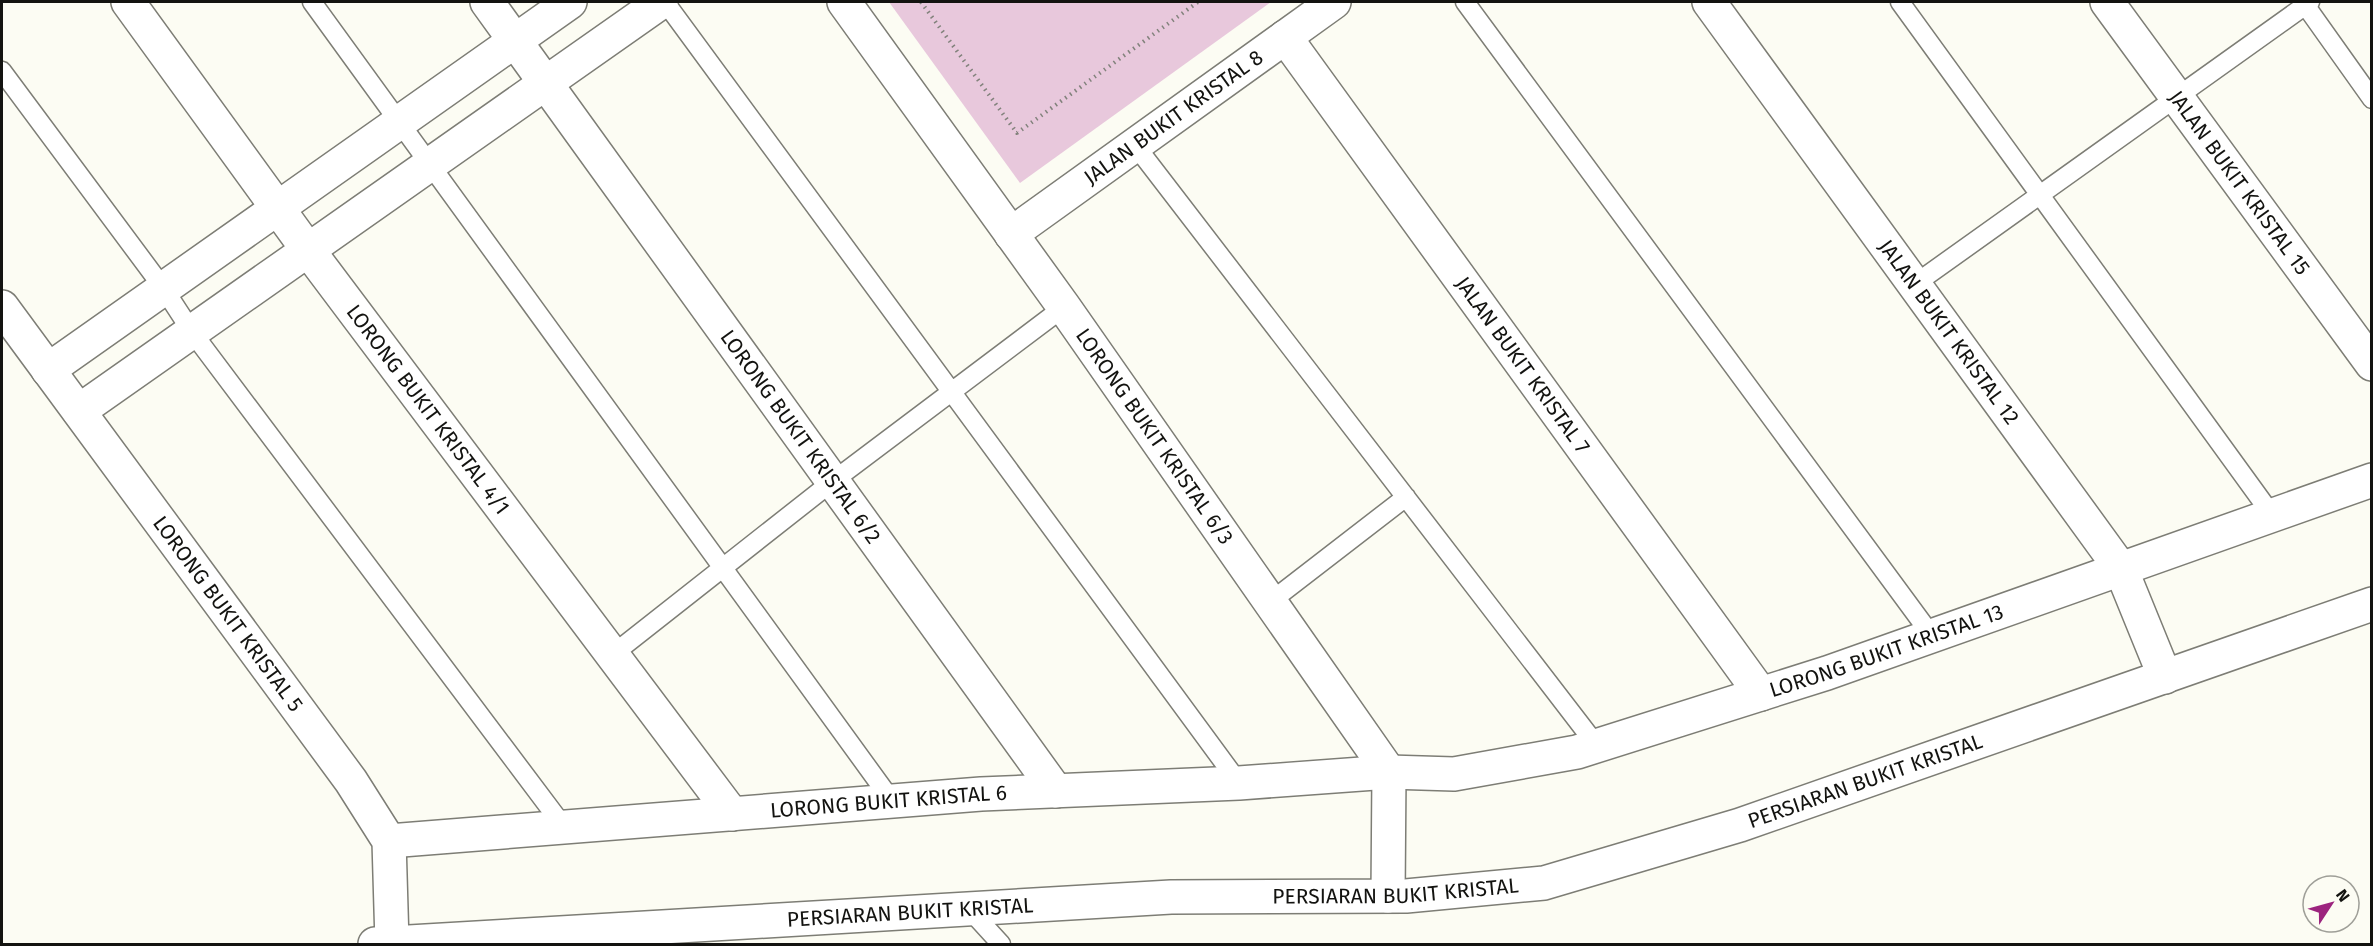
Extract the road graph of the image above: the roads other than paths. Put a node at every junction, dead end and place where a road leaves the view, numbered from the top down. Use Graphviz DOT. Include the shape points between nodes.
graph roads {
  1 [pos="129,2"];
  2 [pos="312,2"];
  3 [pos="487,2"];
  4 [pos="570,2"];
  5 [pos="663,2"];
  6 [pos="844,2"];
  7 [pos="1334,2"];
  8 [pos="1465,2"];
  9 [pos="1709,2"];
  10 [pos="1900,2"];
  11 [pos="2107,2"];
  12 [pos="2306,2"];
  13 [pos="1285,37"];
  14 [pos="515,41"];
  15 [pos="2,71"];
  16 [pos="545,82"];
  17 [pos="2177,97"];
  18 [pos="2372,99"];
  19 [pos="400,122"];
  20 [pos="1135,145"];
  21 [pos="429,165"];
  22 [pos="2040,195"];
  23 [pos="278,209"];
  24 [pos="1011,234"];
  25 [pos="308,250"];
  26 [pos="1914,284"];
  27 [pos="164,289"];
  28 [pos="2,307"];
  29 [pos="1064,307"];
  30 [pos="192,332"];
  31 [pos="2372,364"];
  32 [pos="48,370"];
  33 [pos="952,391"];
  34 [pos="79,411"];
  35 [pos="2372,480"];
  36 [pos="833,481"];
  37 [pos="1406,497"];
  38 [pos="2272,515"];
  39 [pos="722,567"];
  40 [pos="2121,569"];
  41 [pos="1270,602"];
  42 [pos="2372,604"];
  43 [pos="1932,636"];
  44 [pos="612,655"];
  45 [pos="2165,677"];
  46 [pos="1761,694"];
  47 [pos="1597,746"];
  48 [pos="1389,772"];
  49 [pos="1239,783"];
  50 [pos="1056,791"];
  51 [pos="892,801"];
  52 [pos="732,814"];
  53 [pos="564,827"];
  54 [pos="389,841"];
  55 [pos="1389,896"];
  56 [pos="969,909"];
  57 [pos="384,944"];
  58 [pos="1001,945"];
  1 -- 23 [label="street, LORONG BUKIT KRISTAL 4/1"];
  2 -- 19 [label="lane"];
  3 -- 14 [label="street, LORONG BUKIT KRISTAL 6/2"];
  4 -- 14 [label="street"];
  5 -- 16 [label="street"];
  5 -- 33 [label="lane"];
  6 -- 24 [label="street, LORONG BUKIT KRISTAL 6/3"];
  7 -- 13 [label="street, JALAN BUKIT KRISTAL 8"];
  8 -- 43 [label="lane"];
  9 -- 26 [label="street, JALAN BUKIT KRISTAL 12"];
  10 -- 22 [label="lane"];
  11 -- 17 [label="street, JALAN BUKIT KRISTAL 15"];
  12 -- 17 [label="lane"];
  12 -- 18 [label="lane"];
  13 -- 20 [label="street, JALAN BUKIT KRISTAL 8"];
  13 -- 46 [label="street, JALAN BUKIT KRISTAL 7"];
  14 -- 16 [label="street, LORONG BUKIT KRISTAL 6/2"];
  14 -- 19 [label="street"];
  15 -- 27 [label="lane"];
  16 -- 21 [label="street"];
  16 -- 36 [label="street, LORONG BUKIT KRISTAL 6/2"];
  17 -- 22 [label="lane"];
  17 -- 31 [label="street, JALAN BUKIT KRISTAL 15"];
  19 -- 21 [label="lane"];
  19 -- 23 [label="street"];
  20 -- 24 [label="street, JALAN BUKIT KRISTAL 8"];
  20 -- 37 [label="lane"];
  21 -- 25 [label="street"];
  21 -- 39 [label="lane"];
  22 -- 26 [label="lane"];
  22 -- 38 [label="lane"];
  23 -- 25 [label="street, LORONG BUKIT KRISTAL 4/1"];
  23 -- 27 [label="street"];
  24 -- 29 [label="street, LORONG BUKIT KRISTAL 6/3"];
  25 -- 30 [label="street"];
  25 -- 44 [label="street, LORONG BUKIT KRISTAL 4/1"];
  26 -- 40 [label="street, JALAN BUKIT KRISTAL 12"];
  27 -- 30 [label="lane"];
  27 -- 32 [label="street"];
  28 -- 32 [label="street, LORONG BUKIT KRISTAL 5"];
  29 -- 33 [label="lane"];
  29 -- 41 [label="street, LORONG BUKIT KRISTAL 6/3"];
  30 -- 34 [label="street"];
  30 -- 53 [label="lane"];
  32 -- 34 [label="street, LORONG BUKIT KRISTAL 5"];
  33 -- 36 [label="lane"];
  33 -- 49 [label="lane"];
  34 -- 54 [label="street, LORONG BUKIT KRISTAL 5" via="345,772"];
  35 -- 38 [label="street, LORONG BUKIT KRISTAL 13"];
  36 -- 39 [label="lane"];
  36 -- 50 [label="street, LORONG BUKIT KRISTAL 6/2"];
  37 -- 41 [label="lane"];
  37 -- 47 [label="lane"];
  38 -- 40 [label="street, LORONG BUKIT KRISTAL 13"];
  39 -- 44 [label="lane"];
  39 -- 51 [label="lane"];
  40 -- 43 [label="street, LORONG BUKIT KRISTAL 13"];
  40 -- 45 [label="street, JALAN BUKIT KRISTAL 12"];
  41 -- 48 [label="street, LORONG BUKIT KRISTAL 6/3"];
  42 -- 45 [label="street, PERSIARAN BUKIT KRISTAL"];
  43 -- 46 [label="street, LORONG BUKIT KRISTAL 13"];
  44 -- 52 [label="street, LORONG BUKIT KRISTAL 4/1"];
  45 -- 55 [label="street, PERSIARAN BUKIT KRISTAL" via="1740,825 1544,883"];
  46 -- 47 [label="street, LORONG BUKIT KRISTAL 13"];
  47 -- 48 [label="street, LORONG BUKIT KRISTAL 13" via="1454,774"];
  48 -- 49 [label="street, LORONG BUKIT KRISTAL 6"];
  48 -- 55 [label="street"];
  49 -- 50 [label="street, LORONG BUKIT KRISTAL 6"];
  50 -- 51 [label="street, LORONG BUKIT KRISTAL 6"];
  51 -- 52 [label="street, LORONG BUKIT KRISTAL 6"];
  52 -- 53 [label="street, LORONG BUKIT KRISTAL 6"];
  53 -- 54 [label="street, LORONG BUKIT KRISTAL 6"];
  54 -- 57 [label="street"];
  55 -- 56 [label="street, PERSIARAN BUKIT KRISTAL" via="1172,897"];
  56 -- 57 [label="street, PERSIARAN BUKIT KRISTAL"];
  56 -- 58 [label="lane"];
}
